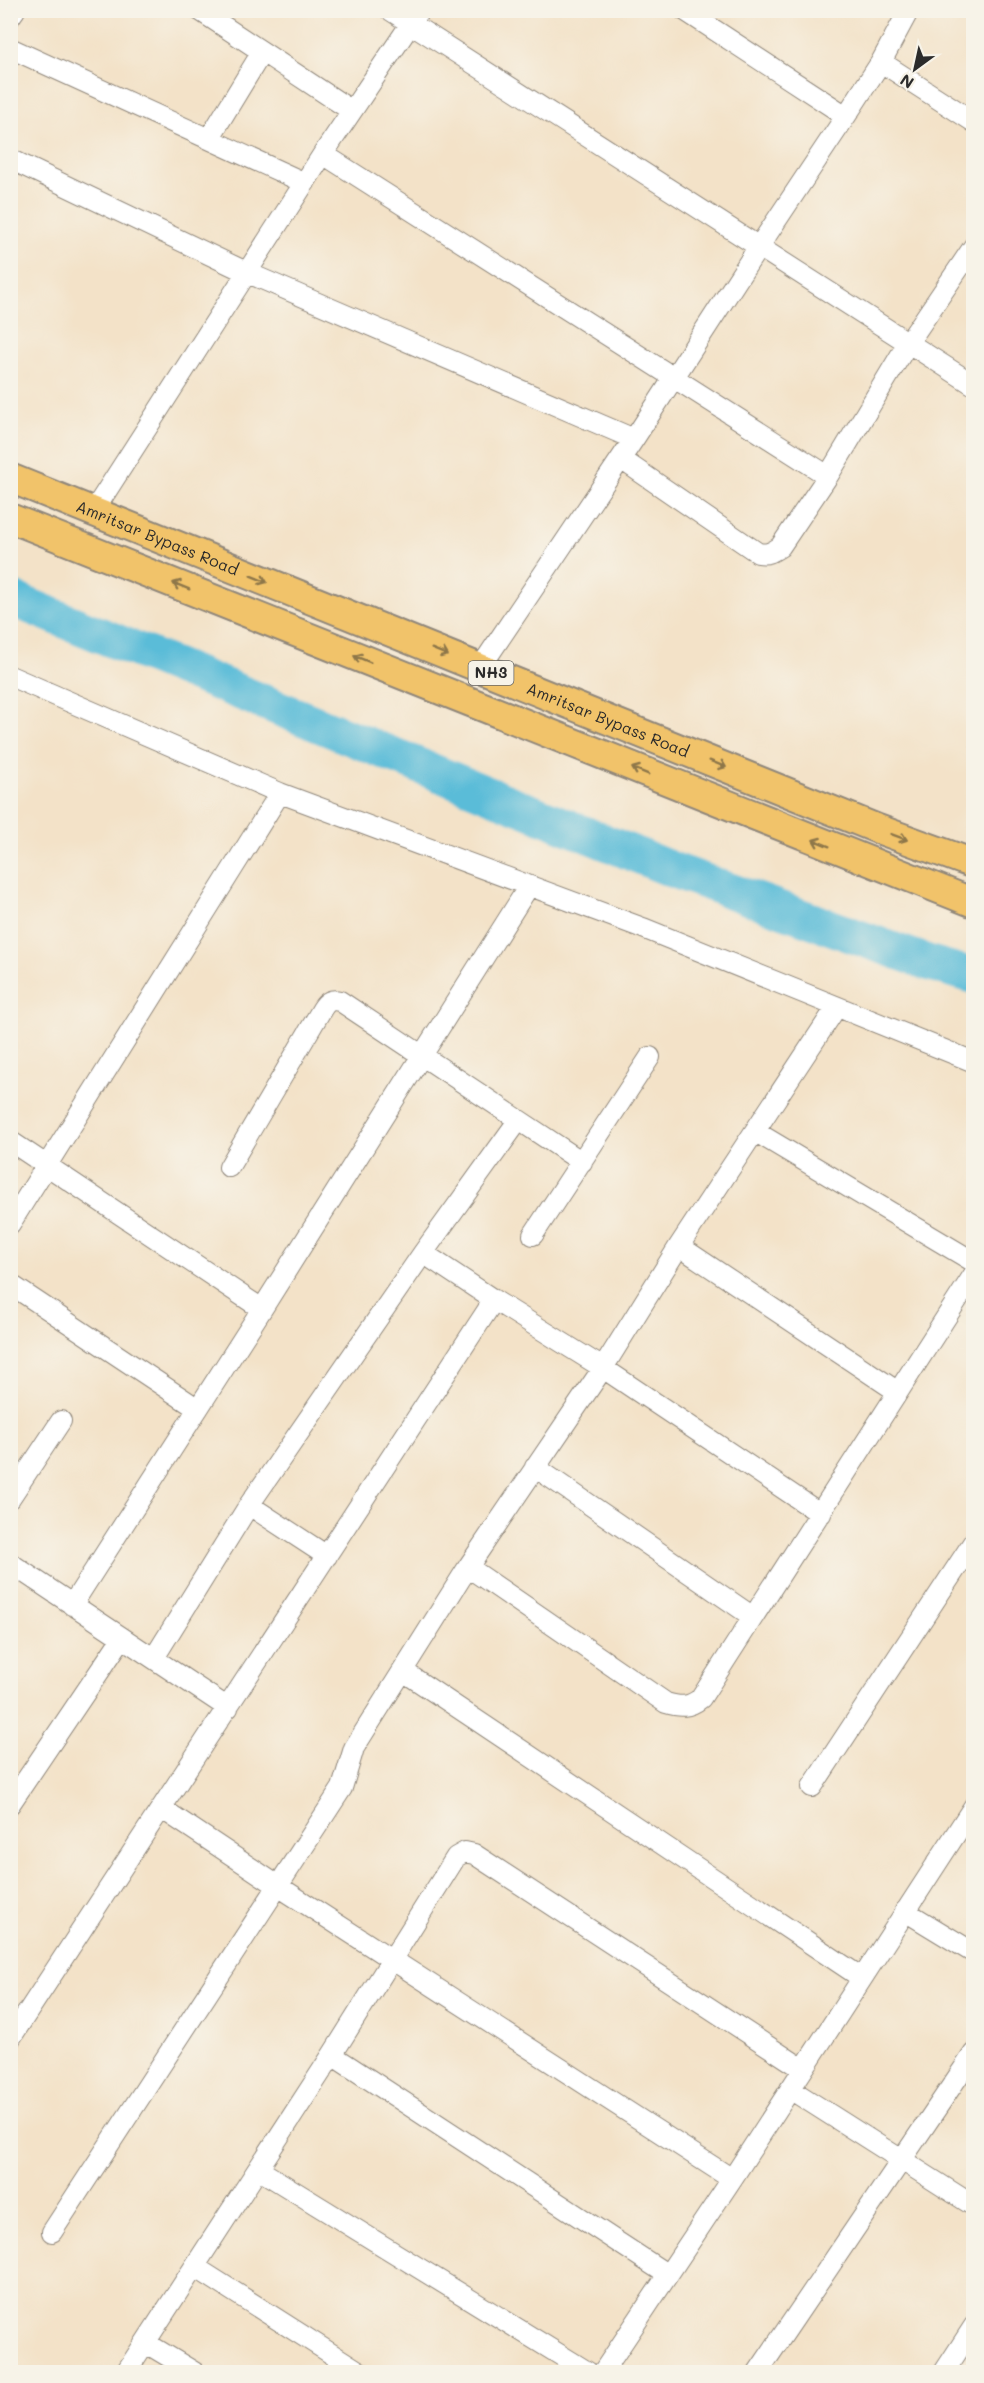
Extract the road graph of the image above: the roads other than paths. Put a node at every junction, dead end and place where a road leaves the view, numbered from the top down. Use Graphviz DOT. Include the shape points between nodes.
graph roads {
  1 [pos="15,10"];
  2 [pos="199,10"];
  3 [pos="390,10"];
  4 [pos="684,10"];
  5 [pos="909,10"];
  6 [pos="10,17"];
  7 [pos="415,17"];
  8 [pos="10,48"];
  9 [pos="262,52"];
  10 [pos="881,62"];
  11 [pos="352,111"];
  12 [pos="846,116"];
  13 [pos="974,122"];
  14 [pos="209,139"];
  15 [pos="323,154"];
  16 [pos="10,159"];
  17 [pos="305,183"];
  18 [pos="974,246"];
  19 [pos="758,248"];
  20 [pos="248,273"];
  21 [pos="908,343"];
  22 [pos="672,377"];
  23 [pos="974,385"];
  24 [pos="634,439"];
  25 [pos="621,459"];
  26 [pos="828,476"];
  27 [pos="10,478"];
  28 [pos="93,512"];
  29 [pos="10,518"];
  30 [pos="480,668"];
  31 [pos="10,676"];
  32 [pos="280,793"];
  33 [pos="974,864"];
  34 [pos="529,886"];
  35 [pos="974,903"];
  36 [pos="836,1008"];
  37 [pos="423,1056"];
  38 [pos="650,1057"];
  39 [pos="974,1062"];
  40 [pos="518,1120"];
  41 [pos="756,1132"];
  42 [pos="10,1141"];
  43 [pos="582,1162"];
  44 [pos="49,1166"];
  45 [pos="229,1167"];
  46 [pos="10,1224"];
  47 [pos="533,1235"];
  48 [pos="679,1246"];
  49 [pos="423,1253"];
  50 [pos="974,1262"];
  51 [pos="974,1274"];
  52 [pos="10,1284"];
  53 [pos="494,1300"];
  54 [pos="262,1309"];
  55 [pos="603,1368"];
  56 [pos="898,1392"];
  57 [pos="198,1409"];
  58 [pos="61,1421"];
  59 [pos="535,1467"];
  60 [pos="10,1498"];
  61 [pos="249,1505"];
  62 [pos="821,1514"];
  63 [pos="974,1541"];
  64 [pos="327,1556"];
  65 [pos="10,1563"];
  66 [pos="468,1567"];
  67 [pos="72,1605"];
  68 [pos="753,1617"];
  69 [pos="122,1638"];
  70 [pos="154,1658"];
  71 [pos="403,1671"];
  72 [pos="228,1708"];
  73 [pos="812,1787"];
  74 [pos="10,1804"];
  75 [pos="974,1806"];
  76 [pos="161,1808"];
  77 [pos="278,1886"];
  78 [pos="905,1911"];
  79 [pos="974,1953"];
  80 [pos="392,1960"];
  81 [pos="862,1978"];
  82 [pos="10,2038"];
  83 [pos="974,2053"];
  84 [pos="332,2055"];
  85 [pos="803,2069"];
  86 [pos="790,2090"];
  87 [pos="902,2159"];
  88 [pos="258,2169"];
  89 [pos="732,2180"];
  90 [pos="974,2206"];
  91 [pos="52,2232"];
  92 [pos="195,2267"];
  93 [pos="668,2275"];
  94 [pos="974,2326"];
  95 [pos="146,2343"];
  96 [pos="126,2373"];
  97 [pos="194,2373"];
  98 [pos="360,2373"];
  99 [pos="588,2373"];
  100 [pos="603,2373"];
  101 [pos="758,2373"];
  102 [pos="944,2373"];
  1 -- 6 [label="street"];
  2 -- 9 [label="street"];
  3 -- 7 [label="street"];
  4 -- 12 [label="street"];
  5 -- 10 [label="street"];
  7 -- 11 [label="street"];
  7 -- 19 [label="street"];
  8 -- 14 [label="street"];
  9 -- 11 [label="street"];
  9 -- 14 [label="street"];
  10 -- 12 [label="street"];
  10 -- 13 [label="street"];
  11 -- 15 [label="street"];
  12 -- 19 [label="street"];
  14 -- 17 [label="street"];
  15 -- 17 [label="street"];
  15 -- 22 [label="street"];
  16 -- 20 [label="street"];
  17 -- 20 [label="street"];
  18 -- 21 [label="street"];
  19 -- 21 [label="street"];
  19 -- 22 [label="street"];
  20 -- 24 [label="street"];
  20 -- 28 [label="street"];
  21 -- 23 [label="street"];
  21 -- 26 [label="street"];
  22 -- 24 [label="street"];
  22 -- 26 [label="street"];
  24 -- 25 [label="street"];
  25 -- 26 [label="street" via="766,555 780,547"];
  25 -- 30 [label="street"];
  27 -- 28 [label="highway, Amritsar Bypass Road / NH3"];
  28 -- 30 [label="highway, Amritsar Bypass Road / NH3, one-way"];
  35 -- 29 [label="highway, NH3, one-way"];
  30 -- 33 [label="highway, Amritsar Bypass Road / NH3, one-way"];
  31 -- 32 [label="street"];
  32 -- 34 [label="street"];
  32 -- 44 [label="street"];
  34 -- 36 [label="street" via="643,928"];
  34 -- 37 [label="street"];
  36 -- 39 [label="street"];
  36 -- 41 [label="street"];
  37 -- 40 [label="street"];
  37 -- 45 [label="street" via="340,1001 329,1001"];
  37 -- 54 [label="street"];
  38 -- 43 [label="street"];
  40 -- 43 [label="street"];
  40 -- 49 [label="street"];
  41 -- 48 [label="street"];
  41 -- 50 [label="street"];
  42 -- 44 [label="street"];
  43 -- 47 [label="street"];
  44 -- 46 [label="street"];
  44 -- 54 [label="street"];
  48 -- 55 [label="street"];
  48 -- 56 [label="street"];
  49 -- 53 [label="street"];
  49 -- 61 [label="street"];
  51 -- 56 [label="street"];
  52 -- 57 [label="street"];
  53 -- 55 [label="street"];
  53 -- 64 [label="street"];
  54 -- 57 [label="street"];
  55 -- 59 [label="street"];
  55 -- 62 [label="street"];
  56 -- 62 [label="street"];
  57 -- 67 [label="street"];
  58 -- 60 [label="street"];
  59 -- 66 [label="street"];
  59 -- 68 [label="street"];
  61 -- 64 [label="street"];
  61 -- 70 [label="street"];
  62 -- 68 [label="street"];
  63 -- 73 [label="street"];
  64 -- 72 [label="street"];
  65 -- 67 [label="street"];
  66 -- 68 [label="street" via="666,1703 677,1706 694,1704 701,1698"];
  66 -- 71 [label="street"];
  67 -- 69 [label="street"];
  69 -- 70 [label="street"];
  69 -- 74 [label="street"];
  70 -- 72 [label="street"];
  71 -- 77 [label="street" via="354,1748 342,1788"];
  71 -- 81 [label="street"];
  72 -- 76 [label="street"];
  75 -- 78 [label="street"];
  76 -- 77 [label="street"];
  76 -- 82 [label="street"];
  77 -- 80 [label="street"];
  77 -- 91 [label="street"];
  78 -- 79 [label="street"];
  78 -- 81 [label="street"];
  80 -- 84 [label="street"];
  80 -- 85 [label="street" via="456,1857 470,1852"];
  80 -- 89 [label="street"];
  81 -- 85 [label="street"];
  83 -- 87 [label="street"];
  84 -- 88 [label="street"];
  84 -- 93 [label="street"];
  85 -- 86 [label="street"];
  86 -- 87 [label="street"];
  86 -- 89 [label="street"];
  87 -- 90 [label="street"];
  87 -- 101 [label="street"];
  88 -- 92 [label="street"];
  88 -- 99 [label="street"];
  89 -- 93 [label="street"];
  92 -- 95 [label="street"];
  92 -- 98 [label="street"];
  93 -- 100 [label="street"];
  94 -- 102 [label="street"];
  95 -- 96 [label="street"];
  95 -- 97 [label="street"];
}
